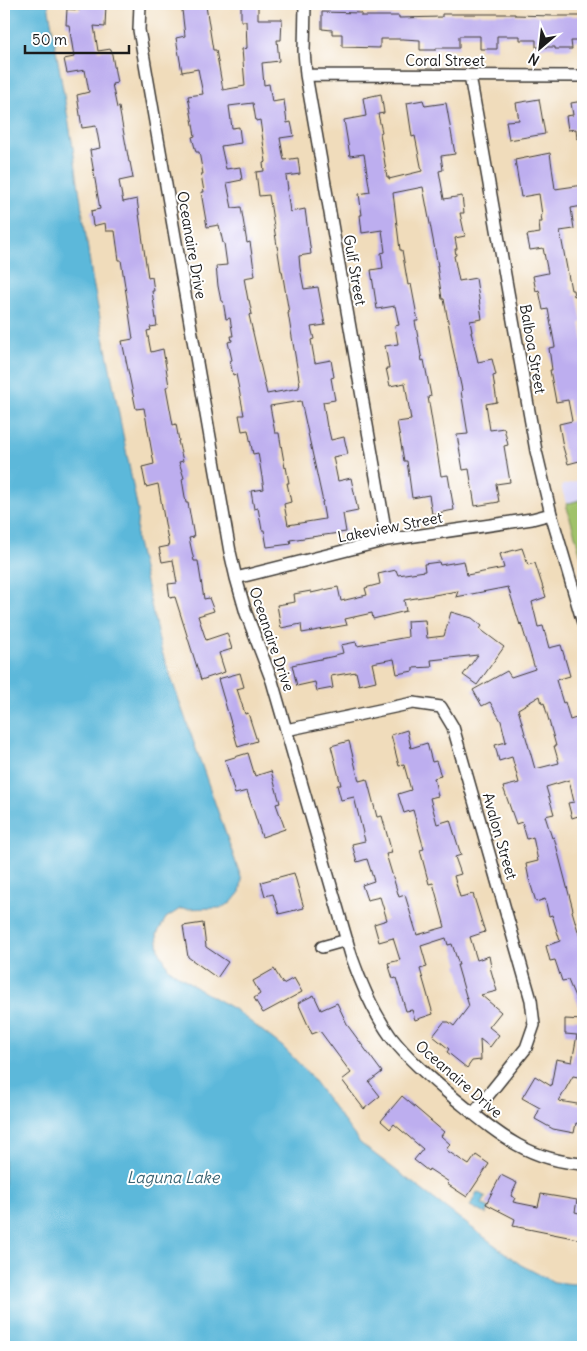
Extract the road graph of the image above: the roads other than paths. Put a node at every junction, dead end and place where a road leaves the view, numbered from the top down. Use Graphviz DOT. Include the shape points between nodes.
graph roads {
  1 [pos="140,4"];
  2 [pos="304,4"];
  3 [pos="306,75"];
  4 [pos="470,76"];
  5 [pos="583,76"];
  6 [pos="551,514"];
  7 [pos="387,540"];
  8 [pos="236,578"];
  9 [pos="583,623"];
  10 [pos="286,730"];
  11 [pos="347,940"];
  12 [pos="322,947"];
  13 [pos="473,1114"];
  14 [pos="583,1164"];
  1 -- 8 [label="street, Oceanaire Drive" via="139,30"];
  2 -- 3 [label="street, Gulf Street"];
  3 -- 4 [label="street, Coral Street"];
  3 -- 7 [label="street, Gulf Street"];
  4 -- 5 [label="street, Coral Street"];
  4 -- 6 [label="street, Balboa Street" via="536,451"];
  6 -- 7 [label="street, Lakeview Street"];
  6 -- 9 [label="street, Balboa Street"];
  7 -- 8 [label="street, Lakeview Street"];
  8 -- 10 [label="street, Oceanaire Drive"];
  10 -- 11 [label="street, Oceanaire Drive"];
  10 -- 13 [label="street, Avalon Street" via="414,704 441,707 453,727 532,1000 534,1024 526,1048"];
  11 -- 12 [label="street"];
  11 -- 13 [label="street, Oceanaire Drive" via="361,984 391,1037 433,1081"];
  13 -- 14 [label="street, Oceanaire Drive" via="530,1152"];
}
